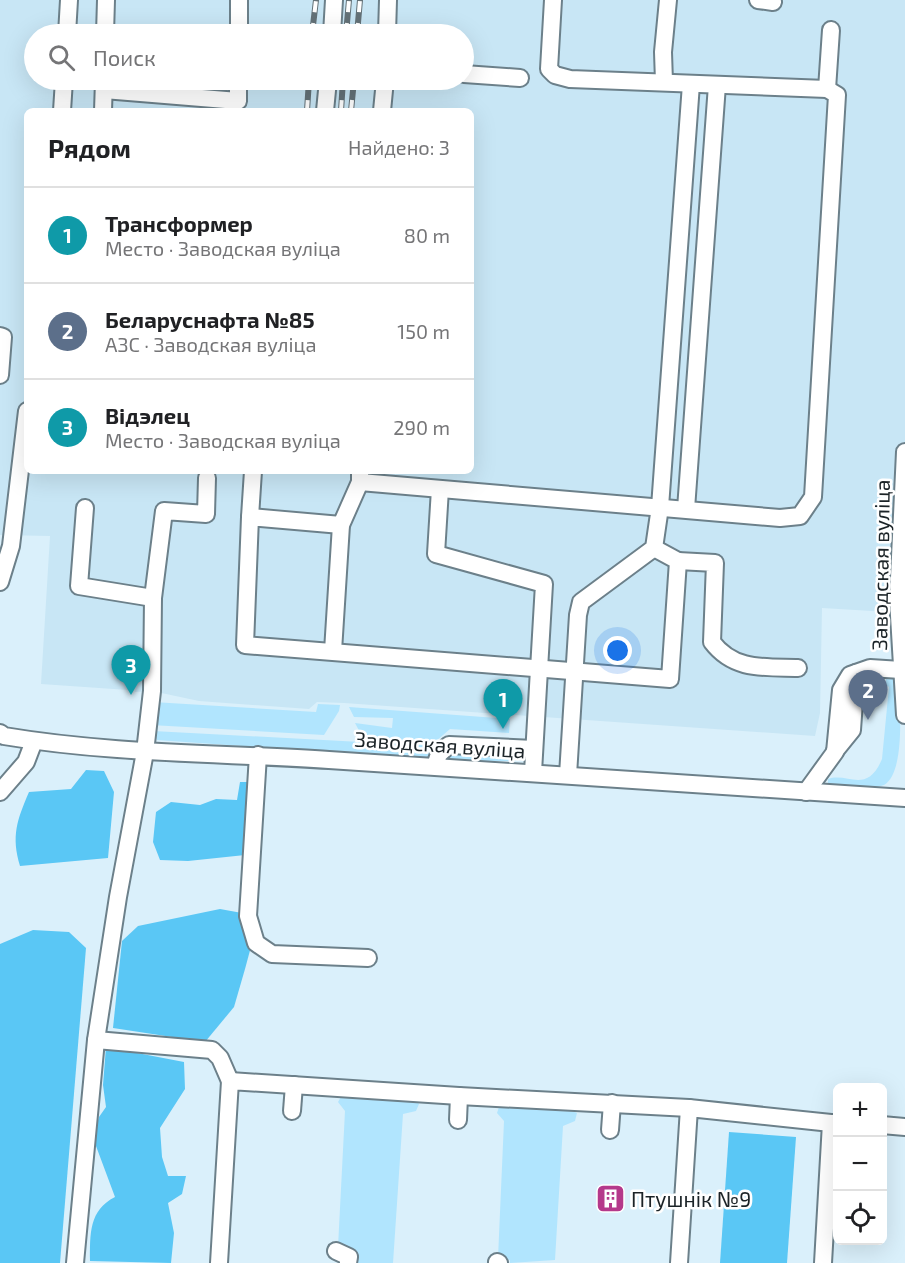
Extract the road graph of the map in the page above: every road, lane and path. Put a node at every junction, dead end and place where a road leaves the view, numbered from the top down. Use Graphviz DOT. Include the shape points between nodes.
graph roads {
  1 [pos="69,0"];
  2 [pos="106,0"];
  3 [pos="239,0"];
  4 [pos="334,0"];
  5 [pos="388,0"];
  6 [pos="554,0"];
  7 [pos="668,0"];
  8 [pos="68,24"];
  9 [pos="105,24"];
  10 [pos="239,24"];
  11 [pos="333,24"];
  12 [pos="387,24"];
  13 [pos="831,30"];
  14 [pos="474,75"];
  15 [pos="520,78"];
  16 [pos="664,82"];
  17 [pos="691,84"];
  18 [pos="717,85"];
  19 [pos="827,89"];
  20 [pos="63,90"];
  21 [pos="104,90"];
  22 [pos="148,90"];
  23 [pos="238,90"];
  24 [pos="327,90"];
  25 [pos="384,90"];
  26 [pos="62,108"];
  27 [pos="103,108"];
  28 [pos="325,108"];
  29 [pos="382,108"];
  30 [pos="0,336"];
  31 [pos="0,375"];
  32 [pos="24,436"];
  33 [pos="905,452"];
  34 [pos="254,474"];
  35 [pos="360,476"];
  36 [pos="207,478"];
  37 [pos="440,489"];
  38 [pos="660,507"];
  39 [pos="85,508"];
  40 [pos="686,509"];
  41 [pos="249,517"];
  42 [pos="341,525"];
  43 [pos="654,548"];
  44 [pos="678,561"];
  45 [pos="0,582"];
  46 [pos="153,598"];
  47 [pos="901,599"];
  48 [pos="902,636"];
  49 [pos="333,651"];
  50 [pos="540,668"];
  51 [pos="798,668"];
  52 [pos="901,670"];
  53 [pos="574,671"];
  54 [pos="905,715"];
  55 [pos="0,733"];
  56 [pos="34,741"];
  57 [pos="534,749"];
  58 [pos="145,753"];
  59 [pos="258,755"];
  60 [pos="435,766"];
  61 [pos="533,772"];
  62 [pos="568,775"];
  63 [pos="0,792"];
  64 [pos="806,792"];
  65 [pos="905,798"];
  66 [pos="368,957"];
  67 [pos="96,1040"];
  68 [pos="230,1081"];
  69 [pos="294,1085"];
  70 [pos="459,1096"];
  71 [pos="612,1103"];
  72 [pos="689,1108"];
  73 [pos="292,1111"];
  74 [pos="458,1120"];
  75 [pos="833,1123"];
  76 [pos="887,1125"];
  77 [pos="905,1127"];
  78 [pos="610,1130"];
  79 [pos="833,1136"];
  80 [pos="336,1251"];
  81 [pos="75,1263"];
  82 [pos="219,1263"];
  83 [pos="348,1263"];
  84 [pos="678,1263"];
  85 [pos="823,1263"];
  1 -- 8 [label="street"];
  2 -- 9 [label="street"];
  3 -- 10 [label="street"];
  4 -- 11 [label="street"];
  5 -- 12 [label="street"];
  6 -- 16 [label="street" via="548,58 549,69 555,75 570,79"];
  7 -- 16 [label="street"];
  13 -- 19 [label="street"];
  14 -- 15 [label="street"];
  16 -- 17 [label="street"];
  17 -- 18 [label="street"];
  17 -- 38 [label="street"];
  18 -- 19 [label="street"];
  18 -- 40 [label="street"];
  19 -- 40 [label="street" via="837,95 838,103 813,497 800,516 780,518"];
  20 -- 26 [label="street"];
  21 -- 27 [label="street"];
  22 -- 23 [label="street" via="237,100"];
  24 -- 28 [label="street"];
  25 -- 29 [label="street"];
  30 -- 31 [label="street"];
  32 -- 45 [label="street" via="11,546"];
  33 -- 47 [label="street, Заводская вуліца"];
  34 -- 41 [label="street"];
  35 -- 37 [label="street"];
  35 -- 42 [label="street"];
  36 -- 46 [label="street" via="206,514 164,511"];
  37 -- 38 [label="street"];
  37 -- 50 [label="street" via="436,554 544,584"];
  38 -- 40 [label="street"];
  38 -- 43 [label="street"];
  39 -- 46 [label="street" via="79,586"];
  41 -- 42 [label="street"];
  41 -- 49 [label="street" via="244,645"];
  42 -- 49 [label="street"];
  43 -- 44 [label="street"];
  43 -- 53 [label="street" via="581,602"];
  44 -- 51 [label="street" via="715,563 712,642 718,651 744,666"];
  44 -- 53 [label="street" via="670,679"];
  46 -- 58 [label="street" via="152,691"];
  47 -- 48 [label="street, Заводская вуліца"];
  48 -- 52 [label="street, Заводская вуліца"];
  49 -- 50 [label="street"];
  50 -- 53 [label="street"];
  50 -- 57 [label="street"];
  52 -- 54 [label="street, Заводская вуліца"];
  52 -- 64 [label="street" via="870,668 850,675 841,690 835,752"];
  53 -- 62 [label="street"];
  55 -- 56 [label="street, Заводская вуліца"];
  56 -- 58 [label="street, Заводская вуліца"];
  56 -- 63 [label="street" via="26,762"];
  57 -- 60 [label="street" via="449,745 439,754"];
  57 -- 61 [label="street"];
  58 -- 59 [label="street, Заводская вуліца"];
  58 -- 67 [label="street"];
  59 -- 60 [label="street, Заводская вуліца"];
  59 -- 66 [label="street" via="248,916 256,944 272,954"];
  60 -- 61 [label="street, Заводская вуліца"];
  61 -- 62 [label="street, Заводская вуліца"];
  62 -- 64 [label="street, Заводская вуліца"];
  64 -- 65 [label="street, Заводская вуліца"];
  67 -- 68 [label="street" via="213,1050"];
  67 -- 81 [label="street"];
  68 -- 69 [label="street"];
  68 -- 82 [label="street"];
  69 -- 70 [label="street"];
  69 -- 73 [label="street"];
  70 -- 71 [label="street"];
  70 -- 74 [label="street"];
  71 -- 72 [label="street"];
  71 -- 78 [label="street"];
  72 -- 75 [label="street"];
  72 -- 84 [label="street"];
  76 -- 77 [label="street"];
  79 -- 85 [label="street"];
  80 -- 83 [label="street" via="349,1257"];
}
